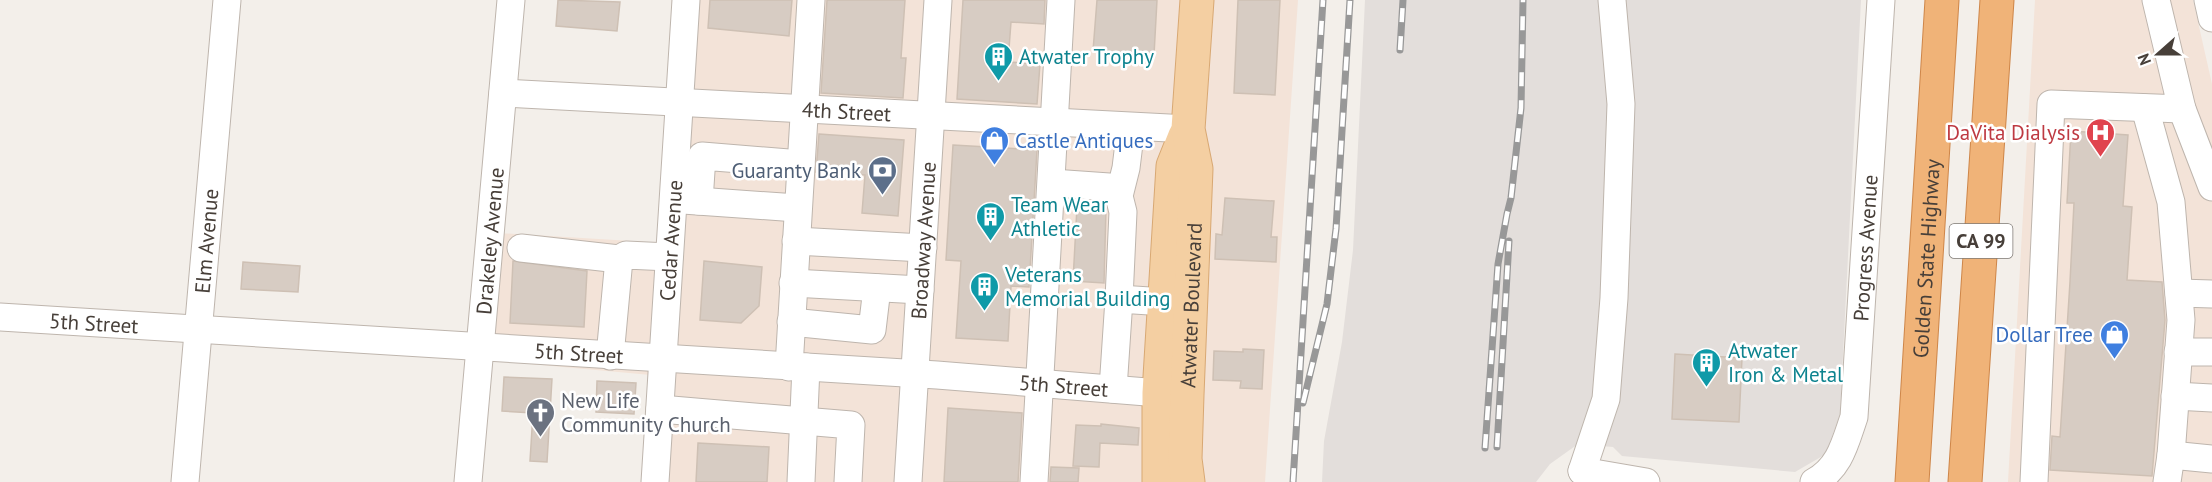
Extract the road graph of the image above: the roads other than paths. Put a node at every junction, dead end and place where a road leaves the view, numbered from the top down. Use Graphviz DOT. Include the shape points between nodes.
graph roads {
  1 [pos="227,0"];
  2 [pos="511,0"];
  3 [pos="687,0"];
  4 [pos="811,0"];
  5 [pos="938,0"];
  6 [pos="1061,0"];
  7 [pos="1197,0"];
  8 [pos="1612,0"];
  9 [pos="1881,0"];
  10 [pos="1942,0"];
  11 [pos="1997,0"];
  12 [pos="2156,0"];
  13 [pos="2208,0"];
  14 [pos="2212,18"];
  15 [pos="503,93"];
  16 [pos="680,101"];
  17 [pos="803,108"];
  18 [pos="2145,108"];
  19 [pos="2182,109"];
  20 [pos="931,116"];
  21 [pos="1054,123"];
  22 [pos="1131,127"];
  23 [pos="1188,129"];
  24 [pos="801,164"];
  25 [pos="1052,183"];
  26 [pos="2212,187"];
  27 [pos="1119,196"];
  28 [pos="686,201"];
  29 [pos="797,208"];
  30 [pos="795,241"];
  31 [pos="521,248"];
  32 [pos="922,248"];
  33 [pos="669,257"];
  34 [pos="619,259"];
  35 [pos="793,283"];
  36 [pos="877,288"];
  37 [pos="920,290"];
  38 [pos="2178,292"];
  39 [pos="2212,294"];
  40 [pos="1119,299"];
  41 [pos="1165,302"];
  42 [pos="0,317"];
  43 [pos="791,322"];
  44 [pos="198,330"];
  45 [pos="481,348"];
  46 [pos="2178,352"];
  47 [pos="2212,352"];
  48 [pos="610,356"];
  49 [pos="662,359"];
  50 [pos="797,367"];
  51 [pos="915,374"];
  52 [pos="1038,384"];
  53 [pos="1113,389"];
  54 [pos="1159,393"];
  55 [pos="2175,396"];
  56 [pos="2212,399"];
  57 [pos="660,409"];
  58 [pos="803,421"];
  59 [pos="2171,455"];
  60 [pos="2212,459"];
  61 [pos="1193,474"];
  62 [pos="1572,476"];
  63 [pos="185,482"];
  64 [pos="468,482"];
  65 [pos="655,482"];
  66 [pos="801,482"];
  67 [pos="848,482"];
  68 [pos="908,482"];
  69 [pos="1034,482"];
  70 [pos="1159,482"];
  71 [pos="1646,482"];
  72 [pos="1814,482"];
  73 [pos="1912,482"];
  74 [pos="1965,482"];
  75 [pos="2034,482"];
  76 [pos="2167,482"];
  1 -- 44 [label="street, Elm Avenue"];
  2 -- 15 [label="street, Drakeley Avenue"];
  3 -- 16 [label="street, Cedar Avenue"];
  4 -- 17 [label="street"];
  5 -- 20 [label="street, Broadway Avenue"];
  6 -- 21 [label="street"];
  7 -- 23 [label="main road, Atwater Boulevard"];
  8 -- 62 [label="street" via="1621,104 1606,399"];
  9 -- 72 [label="street, Progress Avenue" via="1854,417 1840,459"];
  10 -- 73 [label="highway, Golden State Highway / CA 99"];
  11 -- 74 [label="highway, CA 99"];
  12 -- 19 [label="street"];
  13 -- 14 [label="street"];
  15 -- 16 [label="street, 4th Street"];
  15 -- 45 [label="street, Drakeley Avenue"];
  16 -- 17 [label="street, 4th Street"];
  16 -- 28 [label="street, Cedar Avenue"];
  17 -- 20 [label="street, 4th Street"];
  17 -- 24 [label="street"];
  18 -- 19 [label="street"];
  18 -- 38 [label="street" via="2171,202"];
  18 -- 75 [label="street" via="2051,104"];
  19 -- 26 [label="street"];
  20 -- 21 [label="street, 4th Street"];
  20 -- 32 [label="street, Broadway Avenue"];
  21 -- 22 [label="street, 4th Street"];
  21 -- 25 [label="street"];
  22 -- 23 [label="street, 4th Street"];
  22 -- 27 [label="street"];
  23 -- 41 [label="main road, Atwater Boulevard" via="1173,166"];
  23 -- 61 [label="main road, Atwater Boulevard" via="1196,169"];
  24 -- 28 [label="street" via="702,156"];
  24 -- 29 [label="street"];
  25 -- 27 [label="street" via="1109,187"];
  25 -- 52 [label="street"];
  27 -- 40 [label="street" via="1123,212"];
  28 -- 29 [label="street"];
  28 -- 33 [label="street, Cedar Avenue"];
  29 -- 30 [label="street"];
  30 -- 32 [label="street"];
  30 -- 35 [label="street"];
  31 -- 34 [label="street"];
  32 -- 37 [label="street, Broadway Avenue"];
  33 -- 34 [label="street" via="626,255"];
  33 -- 49 [label="street, Cedar Avenue"];
  34 -- 48 [label="street"];
  35 -- 36 [label="street"];
  35 -- 43 [label="street"];
  36 -- 37 [label="street"];
  36 -- 43 [label="street" via="872,330"];
  37 -- 51 [label="street, Broadway Avenue"];
  38 -- 39 [label="street"];
  38 -- 46 [label="street"];
  40 -- 41 [label="street"];
  40 -- 53 [label="street"];
  41 -- 54 [label="main road, Atwater Boulevard"];
  42 -- 44 [label="street, 5th Street"];
  43 -- 50 [label="street"];
  44 -- 45 [label="street, 5th Street"];
  44 -- 63 [label="street, Elm Avenue"];
  45 -- 48 [label="street, 5th Street"];
  45 -- 64 [label="street, Drakeley Avenue"];
  46 -- 47 [label="street"];
  46 -- 55 [label="street"];
  48 -- 49 [label="street, 5th Street"];
  49 -- 50 [label="street, 5th Street"];
  49 -- 57 [label="street, Cedar Avenue"];
  50 -- 51 [label="street, 5th Street"];
  50 -- 58 [label="street"];
  51 -- 52 [label="street, 5th Street"];
  51 -- 68 [label="street, Broadway Avenue"];
  52 -- 53 [label="street, 5th Street"];
  52 -- 69 [label="street"];
  53 -- 54 [label="street, 5th Street"];
  54 -- 70 [label="main road, Atwater Boulevard"];
  55 -- 56 [label="street"];
  55 -- 59 [label="street"];
  57 -- 58 [label="street"];
  57 -- 65 [label="street, Cedar Avenue"];
  58 -- 66 [label="street"];
  58 -- 67 [label="street" via="851,425"];
  59 -- 60 [label="street"];
  59 -- 76 [label="street"];
  62 -- 71 [label="street"];
}
